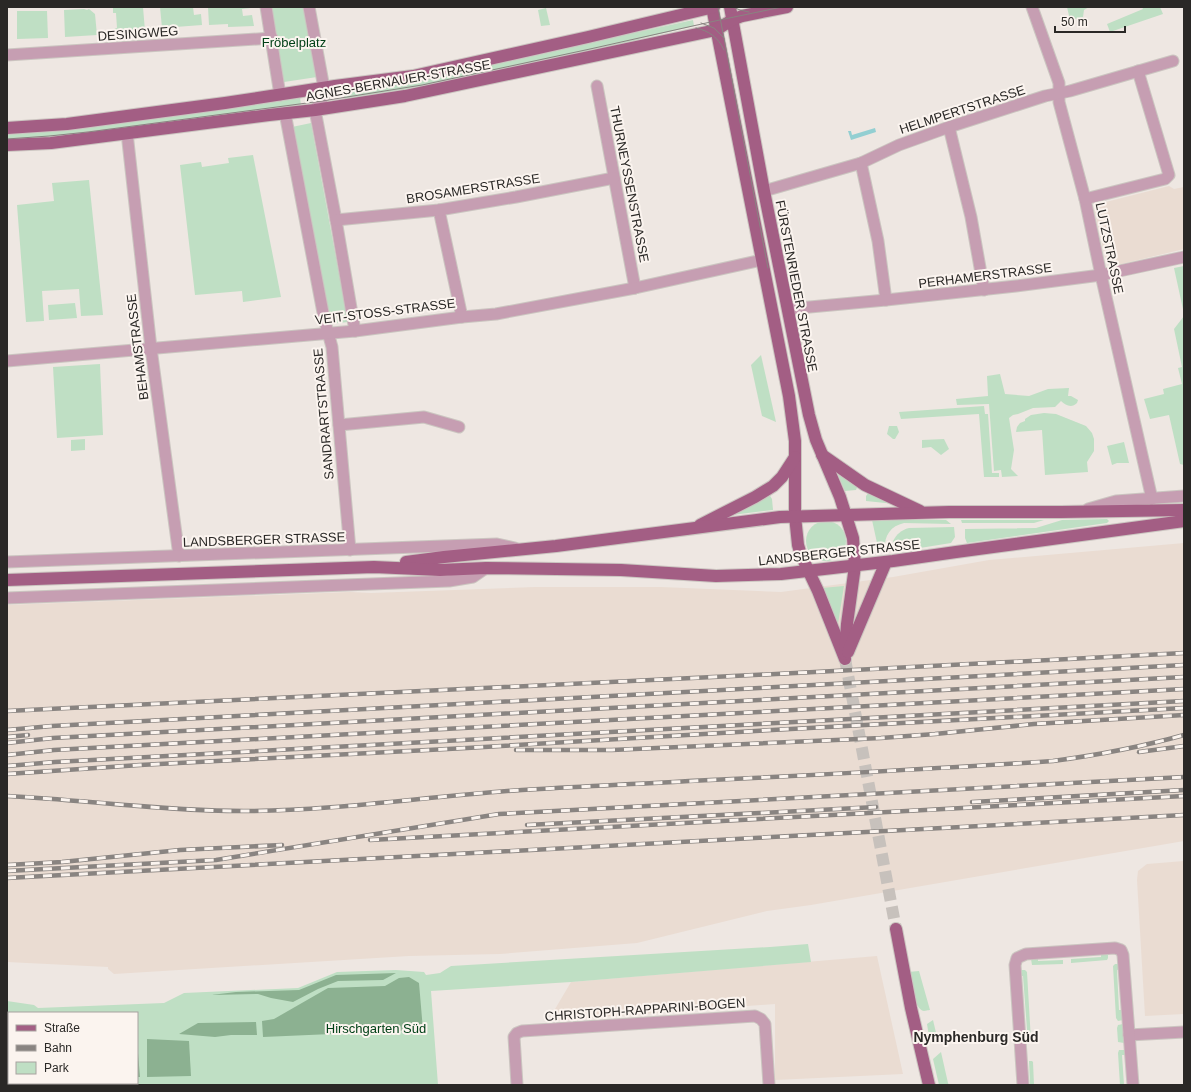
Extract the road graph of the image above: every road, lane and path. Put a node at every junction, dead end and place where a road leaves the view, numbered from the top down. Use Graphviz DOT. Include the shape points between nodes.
graph roads {
  1 [pos="266,7"];
  2 [pos="310,7"];
  3 [pos="713,7"];
  4 [pos="730,7"];
  5 [pos="787,7"];
  6 [pos="1032,7"];
  7 [pos="732,20"];
  8 [pos="716,30"];
  9 [pos="272,38"];
  10 [pos="7,55"];
  11 [pos="1173,62"];
  12 [pos="1138,71"];
  13 [pos="597,86"];
  14 [pos="324,88"];
  15 [pos="1060,94"];
  16 [pos="280,95"];
  17 [pos="315,110"];
  18 [pos="285,113"];
  19 [pos="949,127"];
  20 [pos="7,128"];
  21 [pos="127,133"];
  22 [pos="7,145"];
  23 [pos="861,163"];
  24 [pos="614,178"];
  25 [pos="764,191"];
  26 [pos="1085,199"];
  27 [pos="439,210"];
  28 [pos="336,220"];
  29 [pos="1184,257"];
  30 [pos="762,260"];
  31 [pos="1101,275"];
  32 [pos="635,288"];
  33 [pos="984,290"];
  34 [pos="886,300"];
  35 [pos="788,309"];
  36 [pos="462,316"];
  37 [pos="355,331"];
  38 [pos="328,333"];
  39 [pos="151,348"];
  40 [pos="7,362"];
  41 [pos="339,425"];
  42 [pos="459,426"];
  43 [pos="822,455"];
  44 [pos="795,457"];
  45 [pos="1184,496"];
  46 [pos="1152,499"];
  47 [pos="1184,510"];
  48 [pos="923,512"];
  49 [pos="1077,512"];
  50 [pos="846,514"];
  51 [pos="795,516"];
  52 [pos="1184,521"];
  53 [pos="1169,523"];
  54 [pos="1184,525"];
  55 [pos="693,529"];
  56 [pos="350,550"];
  57 [pos="521,550"];
  58 [pos="179,556"];
  59 [pos="7,562"];
  60 [pos="886,562"];
  61 [pos="855,566"];
  62 [pos="374,567"];
  63 [pos="352,568"];
  64 [pos="486,568"];
  65 [pos="808,572"];
  66 [pos="152,574"];
  67 [pos="7,580"];
  68 [pos="353,584"];
  69 [pos="152,592"];
  70 [pos="7,598"];
  71 [pos="845,659"];
  72 [pos="896,929"];
  73 [pos="1184,1032"];
  74 [pos="1129,1035"];
  75 [pos="517,1085"];
  76 [pos="769,1085"];
  77 [pos="929,1085"];
  78 [pos="1023,1085"];
  79 [pos="1133,1085"];
  1 -- 9 [label="street"];
  2 -- 14 [label="street"];
  3 -- 8 [label="main road"];
  3 -- 14 [label="main road, AGNES-BERNAUER-STRASSE" via="413,76"];
  4 -- 7 [label="main road, FÜRSTENRIEDER STRASSE"];
  5 -- 7 [label="main road, AGNES-BERNAUER-STRASSE"];
  6 -- 15 [label="street, LUTZSTRASSE" via="1059,84"];
  7 -- 8 [label="main road, AGNES-BERNAUER-STRASSE"];
  7 -- 25 [label="main road, FÜRSTENRIEDER STRASSE"];
  8 -- 17 [label="main road, AGNES-BERNAUER-STRASSE" via="412,95"];
  8 -- 30 [label="main road"];
  9 -- 10 [label="street, DESINGWEG"];
  9 -- 16 [label="street"];
  11 -- 12 [label="street, HELMPERTSTRASSE"];
  12 -- 15 [label="street, HELMPERTSTRASSE"];
  12 -- 26 [label="street" via="1169,175 1165,179"];
  13 -- 24 [label="street, THURNEYSSENSTRASSE"];
  14 -- 16 [label="main road, AGNES-BERNAUER-STRASSE"];
  14 -- 17 [label="street" via="324,96"];
  15 -- 19 [label="street, HELMPERTSTRASSE" via="1045,96"];
  15 -- 26 [label="street, LUTZSTRASSE" via="1059,102"];
  16 -- 20 [label="main road, AGNES-BERNAUER-STRASSE" via="67,124"];
  17 -- 18 [label="main road, AGNES-BERNAUER-STRASSE"];
  17 -- 28 [label="street"];
  18 -- 21 [label="main road, AGNES-BERNAUER-STRASSE"];
  18 -- 38 [label="street, SANDRARTSTRASSE"];
  19 -- 23 [label="street, HELMPERTSTRASSE" via="899,144"];
  19 -- 33 [label="street" via="971,217"];
  21 -- 22 [label="main road, AGNES-BERNAUER-STRASSE" via="51,143"];
  21 -- 39 [label="street, BEHAMSTRASSE"];
  23 -- 25 [label="street, HELMPERTSTRASSE"];
  23 -- 34 [label="street" via="878,241"];
  24 -- 27 [label="street, BROSAMERSTRASSE"];
  24 -- 32 [label="street, THURNEYSSENSTRASSE"];
  25 -- 35 [label="main road, FÜRSTENRIEDER STRASSE"];
  26 -- 31 [label="street, LUTZSTRASSE"];
  27 -- 28 [label="street, BROSAMERSTRASSE"];
  27 -- 36 [label="street"];
  28 -- 37 [label="street"];
  29 -- 31 [label="street, PERHAMERSTRASSE"];
  30 -- 32 [label="street, VEIT-STOSS-STRASSE"];
  30 -- 44 [label="main road" via="789,396"];
  31 -- 33 [label="street, PERHAMERSTRASSE"];
  31 -- 46 [label="street, LUTZSTRASSE"];
  32 -- 36 [label="street, VEIT-STOSS-STRASSE" via="503,313"];
  33 -- 34 [label="street, PERHAMERSTRASSE"];
  34 -- 35 [label="street, PERHAMERSTRASSE"];
  35 -- 43 [label="main road, FÜRSTENRIEDER STRASSE" via="809,415"];
  36 -- 37 [label="street, VEIT-STOSS-STRASSE"];
  37 -- 38 [label="street, VEIT-STOSS-STRASSE"];
  38 -- 39 [label="street, VEIT-STOSS-STRASSE"];
  38 -- 41 [label="street, SANDRARTSTRASSE" via="332,347"];
  39 -- 40 [label="street, VEIT-STOSS-STRASSE"];
  39 -- 58 [label="street, BEHAMSTRASSE"];
  41 -- 42 [label="street" via="424,417"];
  41 -- 56 [label="street, SANDRARTSTRASSE"];
  43 -- 48 [label="main road" via="865,485"];
  43 -- 50 [label="main road, FÜRSTENRIEDER STRASSE"];
  44 -- 51 [label="main road"];
  44 -- 55 [label="main road" via="773,486"];
  45 -- 46 [label="street, LANDSBERGER STRASSE"];
  46 -- 49 [label="street, LANDSBERGER STRASSE" via="1116,501"];
  47 -- 49 [label="main road, LANDSBERGER STRASSE"];
  48 -- 49 [label="main road, LANDSBERGER STRASSE"];
  48 -- 50 [label="main road, LANDSBERGER STRASSE"];
  50 -- 51 [label="main road, LANDSBERGER STRASSE"];
  50 -- 61 [label="main road, FÜRSTENRIEDER STRASSE" via="853,538"];
  51 -- 55 [label="main road, LANDSBERGER STRASSE"];
  51 -- 65 [label="main road" via="798,545"];
  52 -- 53 [label="main road, LANDSBERGER STRASSE"];
  53 -- 54 [label="street, LANDSBERGER STRASSE"];
  53 -- 60 [label="main road, LANDSBERGER STRASSE"];
  55 -- 57 [label="main road, LANDSBERGER STRASSE"];
  56 -- 57 [label="street, LANDSBERGER STRASSE" via="497,544"];
  56 -- 58 [label="street, LANDSBERGER STRASSE"];
  57 -- 62 [label="main road, LANDSBERGER STRASSE"];
  58 -- 59 [label="street, LANDSBERGER STRASSE"];
  60 -- 61 [label="main road, LANDSBERGER STRASSE"];
  60 -- 71 [label="main road"];
  61 -- 65 [label="main road, LANDSBERGER STRASSE"];
  61 -- 71 [label="main road, FÜRSTENRIEDER STRASSE"];
  62 -- 63 [label="main road, LANDSBERGER STRASSE"];
  62 -- 64 [label="main road, LANDSBERGER STRASSE" via="440,570"];
  63 -- 66 [label="main road, LANDSBERGER STRASSE"];
  63 -- 68 [label="street"];
  64 -- 65 [label="main road, LANDSBERGER STRASSE" via="621,570 716,576"];
  64 -- 68 [label="street" via="473,577 449,581"];
  65 -- 71 [label="main road"];
  66 -- 67 [label="main road, LANDSBERGER STRASSE"];
  66 -- 69 [label="street"];
  68 -- 69 [label="street"];
  69 -- 70 [label="street"];
  72 -- 77 [label="main road"];
  73 -- 74 [label="street"];
  74 -- 78 [label="street" via="1123,955 1120,950 1115,948 1021,956 1014,965"];
  74 -- 79 [label="street"];
  75 -- 76 [label="street, CHRISTOPH-RAPPARINI-BOGEN" via="514,1037 522,1031 755,1016 765,1024"];
}
